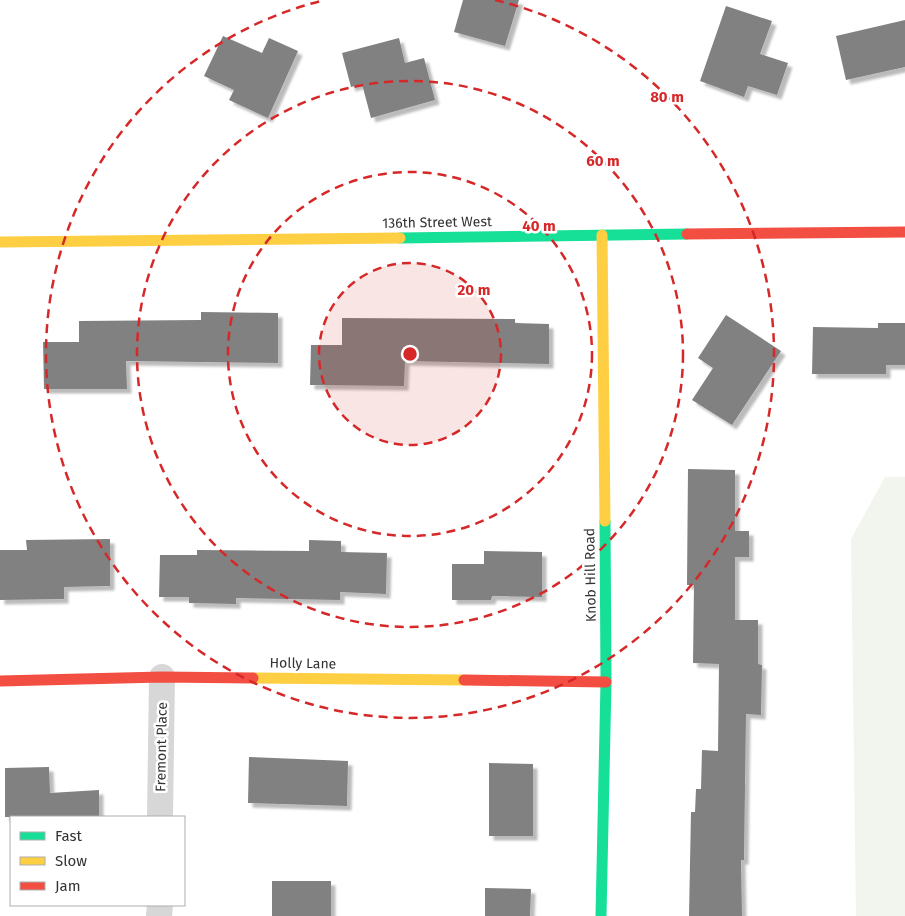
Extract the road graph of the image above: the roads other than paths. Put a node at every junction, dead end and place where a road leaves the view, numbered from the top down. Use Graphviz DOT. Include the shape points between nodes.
graph roads {
  1 [pos="905,232"];
  2 [pos="602,234"];
  3 [pos="0,242"];
  4 [pos="162,677"];
  5 [pos="0,681"];
  6 [pos="606,682"];
  7 [pos="160,816"];
  8 [pos="601,916"];
  1 -- 2 [label="street, 136th Street West"];
  2 -- 3 [label="street, 136th Street West"];
  2 -- 6 [label="street, Knob Hill Road"];
  4 -- 5 [label="street, Holly Lane"];
  4 -- 6 [label="street, Holly Lane"];
  4 -- 7 [label="street, Fremont Place"];
  6 -- 8 [label="street, Knob Hill Road"];
}
